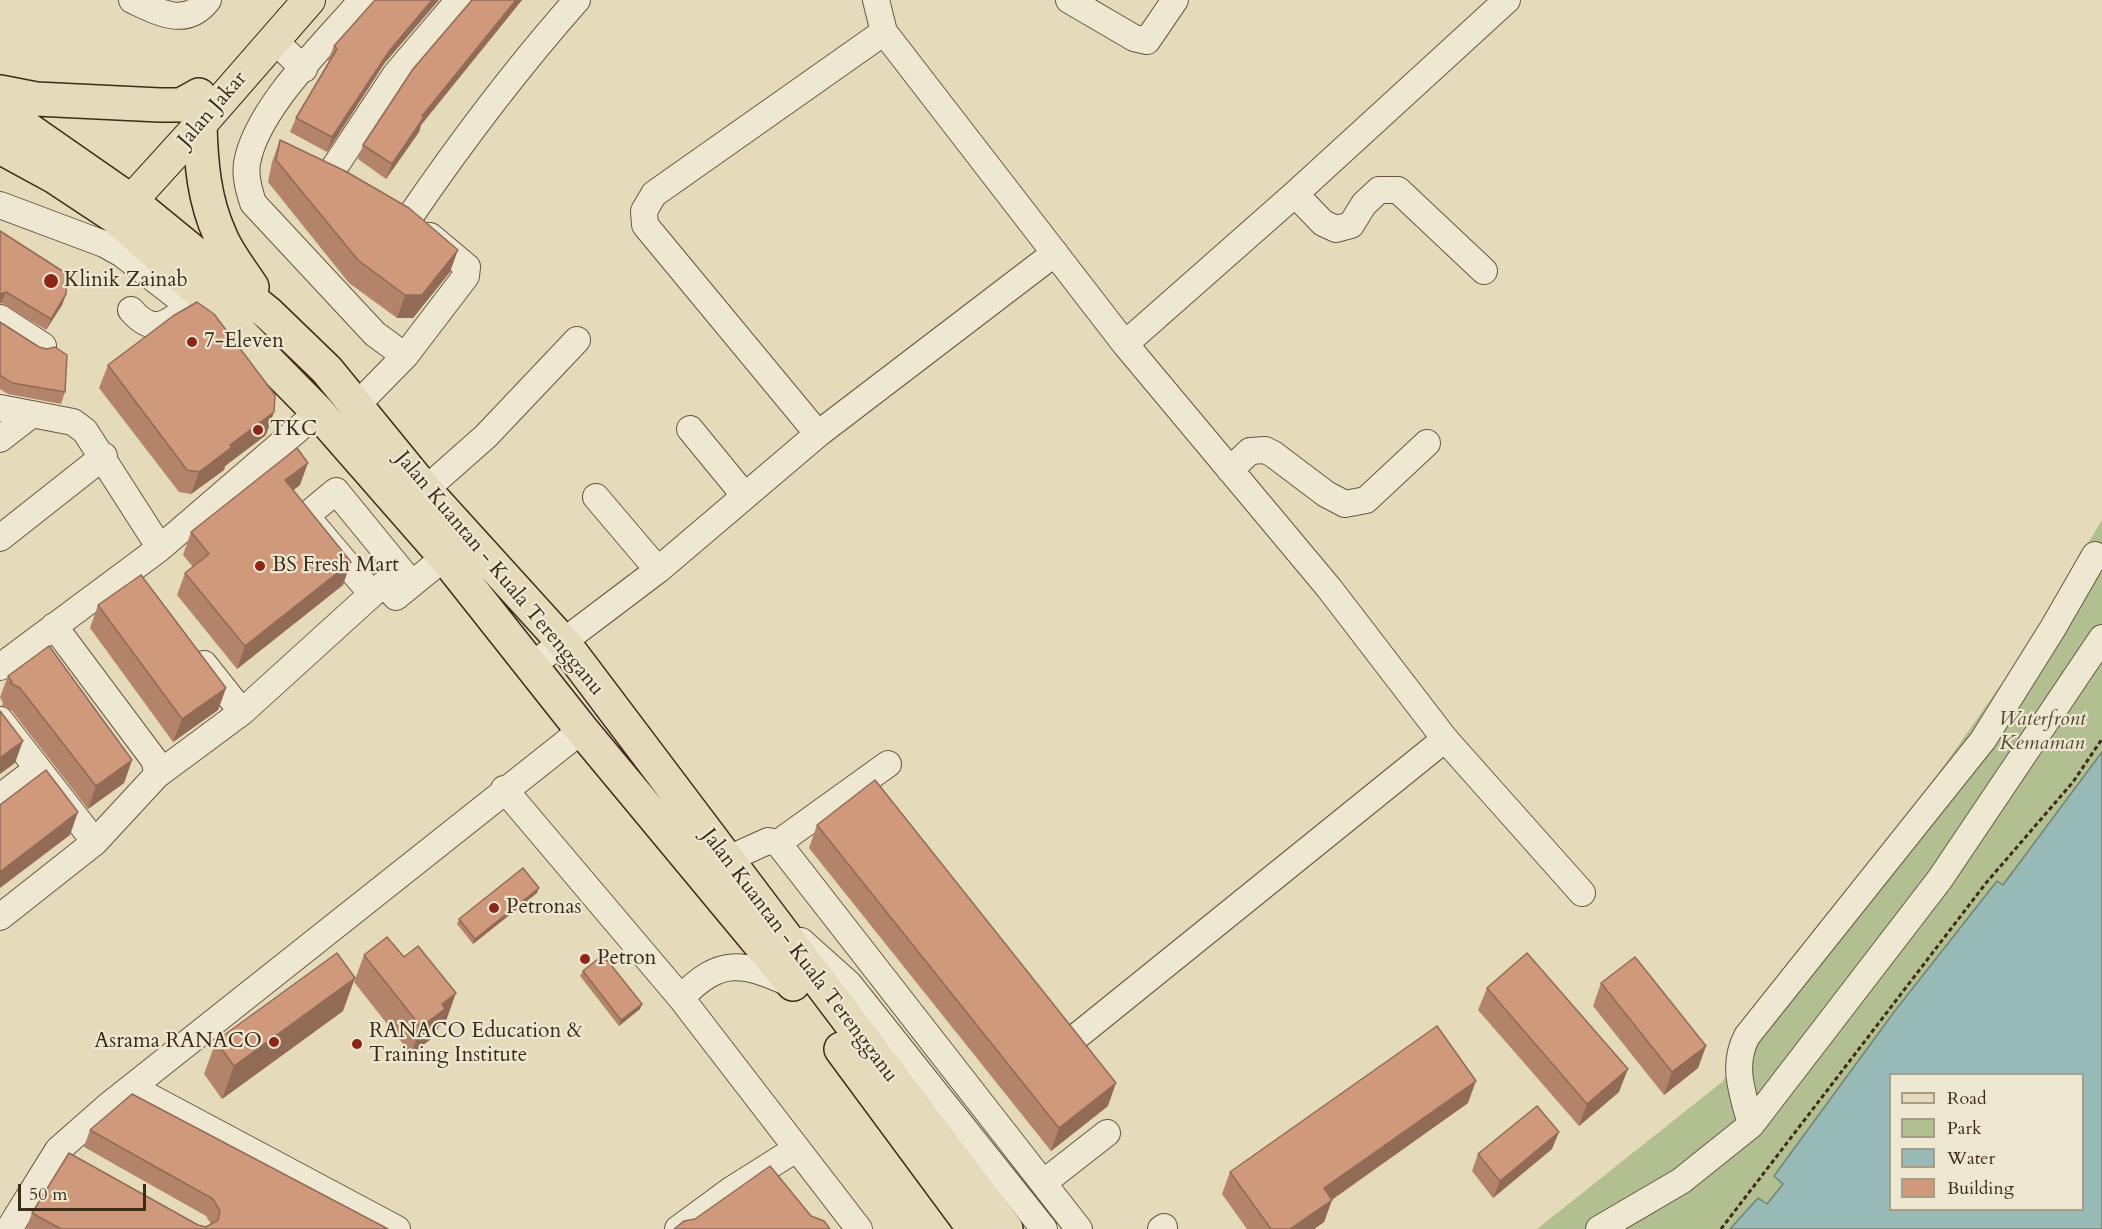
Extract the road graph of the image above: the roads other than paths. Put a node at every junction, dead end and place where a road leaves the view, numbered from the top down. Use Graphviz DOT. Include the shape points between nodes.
graph roads {
  1 [pos="132,0"];
  2 [pos="208,0"];
  3 [pos="284,0"];
  4 [pos="309,0"];
  5 [pos="362,0"];
  6 [pos="459,0"];
  7 [pos="577,0"];
  8 [pos="876,0"];
  9 [pos="1069,0"];
  10 [pos="1175,0"];
  11 [pos="1507,0"];
  12 [pos="884,32"];
  13 [pos="274,40"];
  14 [pos="304,69"];
  15 [pos="0,92"];
  16 [pos="200,110"];
  17 [pos="0,113"];
  18 [pos="0,147"];
  19 [pos="55,177"];
  20 [pos="353,186"];
  21 [pos="1295,194"];
  22 [pos="114,202"];
  23 [pos="0,205"];
  24 [pos="57,227"];
  25 [pos="83,237"];
  26 [pos="1055,253"];
  27 [pos="1484,271"];
  28 [pos="196,300"];
  29 [pos="131,310"];
  30 [pos="269,314"];
  31 [pos="0,318"];
  32 [pos="576,340"];
  33 [pos="1125,344"];
  34 [pos="43,346"];
  35 [pos="405,356"];
  36 [pos="357,405"];
  37 [pos="0,408"];
  38 [pos="31,415"];
  39 [pos="312,417"];
  40 [pos="690,429"];
  41 [pos="818,434"];
  42 [pos="0,439"];
  43 [pos="1427,443"];
  44 [pos="104,456"];
  45 [pos="1230,470"];
  46 [pos="425,490"];
  47 [pos="745,496"];
  48 [pos="596,497"];
  49 [pos="0,538"];
  50 [pos="160,548"];
  51 [pos="2100,550"];
  52 [pos="445,557"];
  53 [pos="658,570"];
  54 [pos="412,584"];
  55 [pos="372,594"];
  56 [pos="54,626"];
  57 [pos="2102,638"];
  58 [pos="186,641"];
  59 [pos="563,642"];
  60 [pos="531,666"];
  61 [pos="0,667"];
  62 [pos="242,711"];
  63 [pos="0,720"];
  64 [pos="582,729"];
  65 [pos="1445,739"];
  66 [pos="888,764"];
  67 [pos="37,769"];
  68 [pos="157,775"];
  69 [pos="504,789"];
  70 [pos="0,797"];
  71 [pos="95,842"];
  72 [pos="778,843"];
  73 [pos="726,860"];
  74 [pos="1582,893"];
  75 [pos="756,900"];
  76 [pos="0,917"];
  77 [pos="794,985"];
  78 [pos="681,998"];
  79 [pos="1076,1037"];
  80 [pos="134,1088"];
  81 [pos="1751,1125"];
  82 [pos="1107,1133"];
  83 [pos="796,1149"];
  84 [pos="1043,1183"];
  85 [pos="9,1229"];
  86 [pos="397,1229"];
  87 [pos="678,1229"];
  88 [pos="859,1229"];
  89 [pos="974,1229"];
  90 [pos="1006,1229"];
  91 [pos="1044,1229"];
  92 [pos="1079,1229"];
  93 [pos="1599,1229"];
  1 -- 2 [label="street" via="166,16 184,18"];
  3 -- 16 [label="main road, Jalan Jakar"];
  4 -- 13 [label="main road, Jalan Jakar"];
  5 -- 14 [label="street"];
  6 -- 20 [label="street" via="321,169"];
  7 -- 35 [label="street" via="447,162 400,213 467,267 468,272"];
  8 -- 12 [label="street"];
  9 -- 10 [label="street" via="1134,38 1147,41"];
  11 -- 21 [label="street"];
  12 -- 26 [label="street"];
  12 -- 41 [label="street" via="654,194 644,211 645,225"];
  13 -- 14 [label="street"];
  13 -- 16 [label="main road, Jalan Jakar"];
  14 -- 35 [label="street" via="264,116 265,142 247,163 248,186 254,203 375,334"];
  15 -- 16 [label="highway" via="36,99 181,105"];
  16 -- 22 [label="main road, Jalan Jakar"];
  16 -- 30 [label="highway" via="204,185 220,237"];
  17 -- 22 [label="highway, Jalan Kuantan - Kuala Terengganu"];
  18 -- 19 [label="highway, Jalan Kuantan - Kuala Terengganu"];
  19 -- 22 [label="highway, Jalan Kuantan - Kuala Terengganu"];
  19 -- 24 [label="street" via="62,199"];
  21 -- 27 [label="street" via="1323,223 1336,229 1350,225 1379,190 1398,190"];
  21 -- 33 [label="street"];
  22 -- 25 [label="street"];
  22 -- 28 [label="highway, Jalan Kuantan - Kuala Terengganu"];
  22 -- 30 [label="highway, Jalan Kuantan - Kuala Terengganu"];
  23 -- 24 [label="street"];
  24 -- 25 [label="street"];
  25 -- 28 [label="street" via="122,254"];
  26 -- 33 [label="street"];
  26 -- 41 [label="street"];
  28 -- 29 [label="street" via="156,326 148,326"];
  28 -- 39 [label="highway, Jalan Kuantan - Kuala Terengganu"];
  30 -- 36 [label="highway, Jalan Kuantan - Kuala Terengganu"];
  31 -- 34 [label="street"];
  32 -- 46 [label="street" via="486,436"];
  33 -- 45 [label="street"];
  35 -- 36 [label="street"];
  36 -- 46 [label="highway, Jalan Kuantan - Kuala Terengganu"];
  37 -- 38 [label="street"];
  38 -- 42 [label="street"];
  38 -- 44 [label="street" via="73,422 85,430"];
  39 -- 50 [label="street"];
  39 -- 52 [label="highway, Jalan Kuantan - Kuala Terengganu"];
  40 -- 47 [label="street"];
  41 -- 47 [label="street"];
  43 -- 45 [label="street" via="1366,500 1345,504 1265,450 1250,451"];
  44 -- 49 [label="street"];
  44 -- 50 [label="street"];
  45 -- 65 [label="street" via="1329,588"];
  46 -- 59 [label="highway, Jalan Kuantan - Kuala Terengganu"];
  47 -- 53 [label="street"];
  48 -- 53 [label="street"];
  50 -- 56 [label="street" via="137,579"];
  51 -- 81 [label="street" via="1983,740 1747,1036 1737,1060"];
  52 -- 54 [label="street"];
  52 -- 60 [label="highway, Jalan Kuantan - Kuala Terengganu"];
  53 -- 59 [label="street"];
  54 -- 55 [label="street" via="396,597 384,584"];
  54 -- 55 [label="street" via="336,491 306,517"];
  55 -- 62 [label="street"];
  56 -- 61 [label="street"];
  56 -- 68 [label="street" via="156,761"];
  57 -- 81 [label="street" via="1940,879"];
  58 -- 62 [label="street"];
  59 -- 60 [label="street"];
  59 -- 73 [label="highway, Jalan Kuantan - Kuala Terengganu"];
  60 -- 64 [label="highway, Jalan Kuantan - Kuala Terengganu"];
  62 -- 68 [label="street"];
  63 -- 67 [label="street"];
  64 -- 69 [label="street"];
  64 -- 77 [label="highway, Jalan Kuantan - Kuala Terengganu"];
  65 -- 74 [label="street"];
  65 -- 79 [label="street"];
  66 -- 72 [label="street"];
  67 -- 70 [label="street"];
  67 -- 71 [label="street"];
  68 -- 71 [label="street"];
  69 -- 78 [label="street"];
  69 -- 80 [label="street"];
  71 -- 76 [label="street"];
  72 -- 73 [label="street" via="768,841"];
  72 -- 84 [label="street"];
  73 -- 75 [label="highway, Jalan Kuantan - Kuala Terengganu"];
  75 -- 90 [label="highway, Jalan Kuantan - Kuala Terengganu"];
  75 -- 91 [label="street" via="849,984"];
  77 -- 78 [label="street" via="756,968 738,967 711,971"];
  77 -- 89 [label="highway, Jalan Kuantan - Kuala Terengganu"];
  78 -- 83 [label="street"];
  80 -- 85 [label="street" via="108,1106"];
  80 -- 86 [label="street"];
  81 -- 93 [label="street" via="1681,1181"];
  82 -- 84 [label="street"];
  83 -- 87 [label="street" via="773,1177"];
  83 -- 88 [label="street"];
  84 -- 92 [label="street"];
}
